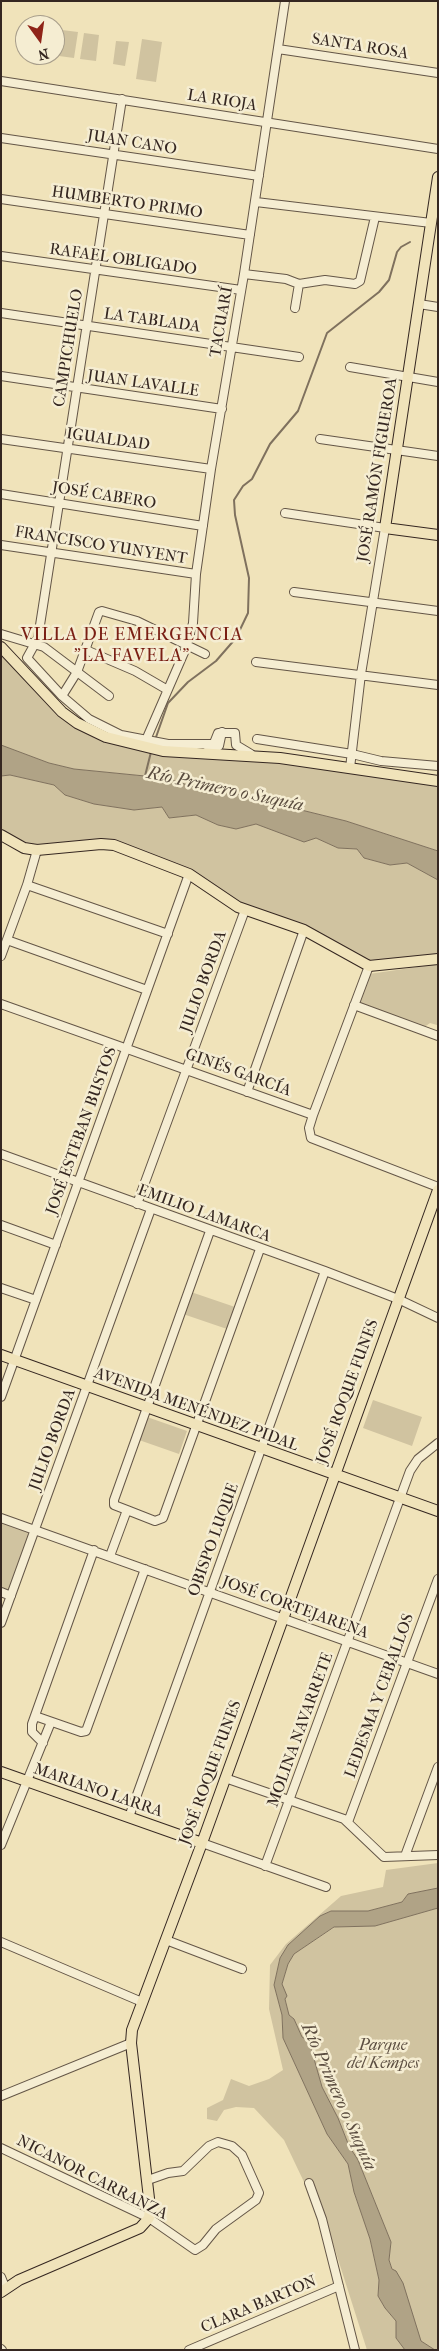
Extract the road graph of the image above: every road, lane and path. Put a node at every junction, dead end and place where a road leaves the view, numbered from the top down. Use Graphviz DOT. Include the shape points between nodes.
graph roads {
  1 [pos="285,1"];
  2 [pos="278,49"];
  3 [pos="438,74"];
  4 [pos="1,81"];
  5 [pos="122,99"];
  6 [pos="267,122"];
  7 [pos="1,138"];
  8 [pos="438,149"];
  9 [pos="112,154"];
  10 [pos="259,176"];
  11 [pos="438,176"];
  12 [pos="1,199"];
  13 [pos="256,202"];
  14 [pos="104,214"];
  15 [pos="375,217"];
  16 [pos="431,223"];
  17 [pos="250,235"];
  18 [pos="1,256"];
  19 [pos="95,270"];
  20 [pos="244,274"];
  21 [pos="299,284"];
  22 [pos="242,290"];
  23 [pos="419,304"];
  24 [pos="438,307"];
  25 [pos="295,308"];
  26 [pos="1,313"];
  27 [pos="86,325"];
  28 [pos="232,346"];
  29 [pos="300,357"];
  30 [pos="350,367"];
  31 [pos="1,376"];
  32 [pos="408,377"];
  33 [pos="438,382"];
  34 [pos="76,388"];
  35 [pos="222,409"];
  36 [pos="1,439"];
  37 [pos="320,440"];
  38 [pos="67,449"];
  39 [pos="397,450"];
  40 [pos="438,456"];
  41 [pos="211,470"];
  42 [pos="1,494"];
  43 [pos="58,503"];
  44 [pos="285,513"];
  45 [pos="203,526"];
  46 [pos="385,528"];
  47 [pos="438,535"];
  48 [pos="1,545"];
  49 [pos="51,553"];
  50 [pos="196,574"];
  51 [pos="294,592"];
  52 [pos="372,602"];
  53 [pos="438,611"];
  54 [pos="1,634"];
  55 [pos="35,644"];
  56 [pos="1,647"];
  57 [pos="186,647"];
  58 [pos="86,650"];
  59 [pos="205,654"];
  60 [pos="256,662"];
  61 [pos="77,672"];
  62 [pos="361,674"];
  63 [pos="438,685"];
  64 [pos="166,689"];
  65 [pos="62,696"];
  66 [pos="109,696"];
  67 [pos="222,732"];
  68 [pos="257,739"];
  69 [pos="147,743"];
  70 [pos="166,747"];
  71 [pos="200,754"];
  72 [pos="352,754"];
  73 [pos="256,757"];
  74 [pos="438,766"];
  75 [pos="350,768"];
  76 [pos="438,781"];
  77 [pos="1,835"];
  78 [pos="37,850"];
  79 [pos="189,874"];
  80 [pos="27,885"];
  81 [pos="245,910"];
  82 [pos="304,930"];
  83 [pos="168,934"];
  84 [pos="7,940"];
  85 [pos="1,956"];
  86 [pos="438,959"];
  87 [pos="369,966"];
  88 [pos="147,990"];
  89 [pos="1,1004"];
  90 [pos="354,1005"];
  91 [pos="438,1028"];
  92 [pos="434,1035"];
  93 [pos="127,1047"];
  94 [pos="187,1070"];
  95 [pos="247,1092"];
  96 [pos="313,1115"];
  97 [pos="1,1154"];
  98 [pos="78,1182"];
  99 [pos="438,1189"];
  100 [pos="137,1204"];
  101 [pos="151,1210"];
  102 [pos="1,1225"];
  103 [pos="210,1231"];
  104 [pos="56,1244"];
  105 [pos="260,1249"];
  106 [pos="325,1271"];
  107 [pos="1,1288"];
  108 [pos="398,1299"];
  109 [pos="36,1300"];
  110 [pos="436,1315"];
  111 [pos="1,1355"];
  112 [pos="14,1360"];
  113 [pos="86,1387"];
  114 [pos="1,1397"];
  115 [pos="146,1407"];
  116 [pos="197,1426"];
  117 [pos="438,1443"];
  118 [pos="262,1449"];
  119 [pos="334,1475"];
  120 [pos="400,1498"];
  121 [pos="127,1510"];
  122 [pos="438,1512"];
  123 [pos="1,1518"];
  124 [pos="35,1530"];
  125 [pos="94,1550"];
  126 [pos="110,1556"];
  127 [pos="144,1569"];
  128 [pos="438,1579"];
  129 [pos="210,1591"];
  130 [pos="1,1592"];
  131 [pos="11,1596"];
  132 [pos="283,1618"];
  133 [pos="1,1623"];
  134 [pos="348,1642"];
  135 [pos="407,1662"];
  136 [pos="438,1674"];
  137 [pos="35,1716"];
  138 [pos="51,1722"];
  139 [pos="43,1743"];
  140 [pos="438,1767"];
  141 [pos="1,1772"];
  142 [pos="225,1778"];
  143 [pos="28,1782"];
  144 [pos="290,1799"];
  145 [pos="129,1818"];
  146 [pos="348,1822"];
  147 [pos="202,1843"];
  148 [pos="1,1846"];
  149 [pos="438,1854"];
  150 [pos="405,1856"];
  151 [pos="265,1866"];
  152 [pos="326,1887"];
  153 [pos="166,1940"];
  154 [pos="1,1942"];
  155 [pos="242,1969"];
  156 [pos="142,2002"];
  157 [pos="131,2044"];
  158 [pos="1,2096"];
  159 [pos="1,2148"];
  160 [pos="148,2180"];
  161 [pos="309,2183"];
  162 [pos="149,2218"];
  163 [pos="3,2286"];
  164 [pos="339,2286"];
  165 [pos="208,2346"];
  166 [pos="189,2350"];
  167 [pos="355,2350"];
  1 -- 2 [label="street, TACUARÍ"];
  2 -- 3 [label="street, SANTA ROSA"];
  2 -- 6 [label="street, TACUARÍ"];
  4 -- 5 [label="street, LA RIOJA"];
  5 -- 6 [label="street, LA RIOJA"];
  5 -- 9 [label="street, CAMPICHUELO"];
  6 -- 8 [label="street, LA RIOJA"];
  6 -- 10 [label="street, TACUARÍ"];
  7 -- 9 [label="street, JUAN CANO"];
  9 -- 10 [label="street, JUAN CANO"];
  9 -- 14 [label="street, CAMPICHUELO"];
  10 -- 13 [label="street, TACUARÍ"];
  11 -- 16 [label="main road, JOSÉ RAMÓN FIGUEROA"];
  12 -- 14 [label="street, HUMBERTO PRIMO"];
  13 -- 15 [label="street"];
  13 -- 17 [label="street, TACUARÍ"];
  14 -- 17 [label="street, HUMBERTO PRIMO"];
  14 -- 19 [label="street, CAMPICHUELO"];
  15 -- 16 [label="street"];
  15 -- 21 [label="street" via="358,283 351,285 325,280"];
  16 -- 23 [label="main road, JOSÉ RAMÓN FIGUEROA"];
  17 -- 20 [label="street, TACUARÍ"];
  18 -- 19 [label="street, RAFAEL OBLIGADO"];
  19 -- 22 [label="street, RAFAEL OBLIGADO"];
  19 -- 27 [label="street, CAMPICHUELO"];
  20 -- 21 [label="street" via="286,279"];
  20 -- 22 [label="street, TACUARÍ"];
  21 -- 25 [label="street"];
  22 -- 28 [label="street, TACUARÍ"];
  23 -- 24 [label="street"];
  23 -- 32 [label="main road, JOSÉ RAMÓN FIGUEROA"];
  26 -- 27 [label="street, LA TABLADA"];
  27 -- 28 [label="street, LA TABLADA"];
  27 -- 34 [label="street, CAMPICHUELO"];
  28 -- 29 [label="street, LA TABLADA"];
  28 -- 35 [label="street, TACUARÍ"];
  30 -- 32 [label="street"];
  31 -- 34 [label="street, JUAN LAVALLE"];
  32 -- 33 [label="street"];
  32 -- 39 [label="main road, JOSÉ RAMÓN FIGUEROA"];
  34 -- 35 [label="street, JUAN LAVALLE"];
  34 -- 38 [label="street, CAMPICHUELO"];
  35 -- 41 [label="street, TACUARÍ"];
  36 -- 38 [label="street, IGUALDAD"];
  37 -- 39 [label="street"];
  38 -- 41 [label="street, IGUALDAD"];
  38 -- 43 [label="street, CAMPICHUELO"];
  39 -- 40 [label="street"];
  39 -- 46 [label="main road, JOSÉ RAMÓN FIGUEROA"];
  41 -- 45 [label="street, TACUARÍ"];
  42 -- 43 [label="street, JOSÉ CABERO"];
  43 -- 45 [label="street, JOSÉ CABERO"];
  43 -- 49 [label="street, CAMPICHUELO"];
  44 -- 46 [label="street"];
  45 -- 50 [label="street, TACUARÍ"];
  46 -- 47 [label="main road"];
  46 -- 52 [label="street, JOSÉ RAMÓN FIGUEROA"];
  48 -- 49 [label="street, FRANCISCO YUNYENT"];
  49 -- 50 [label="street, FRANCISCO YUNYENT"];
  49 -- 55 [label="street, CAMPICHUELO"];
  50 -- 57 [label="street, TACUARÍ" via="194,618"];
  51 -- 52 [label="street"];
  52 -- 53 [label="street"];
  52 -- 62 [label="street, JOSÉ RAMÓN FIGUEROA"];
  54 -- 55 [label="street"];
  55 -- 61 [label="street"];
  55 -- 65 [label="street, CAMPICHUELO" via="27,658"];
  56 -- 69 [label="main road" via="54,704 77,723 106,737"];
  57 -- 58 [label="street" via="137,621 102,611"];
  57 -- 59 [label="street"];
  57 -- 64 [label="street, TACUARÍ"];
  58 -- 61 [label="street"];
  58 -- 64 [label="street" via="135,671"];
  60 -- 62 [label="street"];
  61 -- 65 [label="street"];
  61 -- 66 [label="street"];
  62 -- 63 [label="street"];
  62 -- 72 [label="street, JOSÉ RAMÓN FIGUEROA"];
  64 -- 69 [label="street, TACUARÍ"];
  65 -- 69 [label="street" via="89,719 121,735"];
  67 -- 70 [label="street" via="216,734 211,744"];
  67 -- 71 [label="street" via="218,746"];
  67 -- 73 [label="street" via="235,734 236,745"];
  68 -- 72 [label="street"];
  69 -- 70 [label="main road"];
  70 -- 71 [label="main road"];
  71 -- 73 [label="main road"];
  72 -- 74 [label="street" via="381,762"];
  72 -- 75 [label="street, JOSÉ RAMÓN FIGUEROA"];
  73 -- 75 [label="main road"];
  75 -- 76 [label="main road"];
  77 -- 78 [label="main road" via="24,848"];
  78 -- 79 [label="main road" via="108,844"];
  78 -- 80 [label="street"];
  79 -- 81 [label="main road"];
  79 -- 83 [label="street, JOSÉ ESTEBAN BUSTOS"];
  80 -- 83 [label="street"];
  80 -- 84 [label="street"];
  81 -- 82 [label="main road"];
  81 -- 94 [label="street, JULIO BORDA"];
  82 -- 87 [label="main road"];
  82 -- 95 [label="street"];
  83 -- 88 [label="street, JOSÉ ESTEBAN BUSTOS"];
  84 -- 85 [label="street"];
  84 -- 88 [label="street"];
  86 -- 87 [label="main road"];
  87 -- 90 [label="street"];
  88 -- 93 [label="street, JOSÉ ESTEBAN BUSTOS"];
  89 -- 93 [label="street, GINÉS GARCÍA"];
  90 -- 92 [label="street"];
  90 -- 96 [label="street"];
  91 -- 92 [label="street"];
  93 -- 94 [label="street, GINÉS GARCÍA"];
  93 -- 98 [label="street, JOSÉ ESTEBAN BUSTOS"];
  94 -- 95 [label="street, GINÉS GARCÍA"];
  94 -- 100 [label="street, JULIO BORDA"];
  95 -- 96 [label="street, GINÉS GARCÍA"];
  96 -- 99 [label="street" via="309,1128 311,1138"];
  97 -- 98 [label="street, EMILIO LAMARCA"];
  98 -- 100 [label="street, EMILIO LAMARCA"];
  98 -- 104 [label="street, JOSÉ ESTEBAN BUSTOS"];
  99 -- 108 [label="main road, JOSÉ ROQUE FUNES"];
  100 -- 101 [label="street, EMILIO LAMARCA"];
  101 -- 103 [label="street, EMILIO LAMARCA"];
  101 -- 113 [label="street, JULIO BORDA"];
  102 -- 104 [label="street"];
  103 -- 105 [label="street, EMILIO LAMARCA"];
  103 -- 115 [label="street"];
  104 -- 109 [label="street, JOSÉ ESTEBAN BUSTOS"];
  105 -- 106 [label="street, EMILIO LAMARCA"];
  105 -- 116 [label="street"];
  106 -- 108 [label="street, EMILIO LAMARCA"];
  106 -- 118 [label="street, OBISPO LUQUE"];
  107 -- 109 [label="street"];
  108 -- 110 [label="street"];
  108 -- 119 [label="main road, JOSÉ ROQUE FUNES"];
  109 -- 112 [label="street, JOSÉ ESTEBAN BUSTOS"];
  111 -- 112 [label="main road, AVENIDA MENÉNDEZ PIDAL"];
  112 -- 113 [label="main road, AVENIDA MENÉNDEZ PIDAL"];
  112 -- 114 [label="street, JOSÉ ESTEBAN BUSTOS"];
  113 -- 115 [label="main road, AVENIDA MENÉNDEZ PIDAL"];
  113 -- 124 [label="street, JULIO BORDA"];
  115 -- 116 [label="main road, AVENIDA MENÉNDEZ PIDAL"];
  115 -- 121 [label="street" via="114,1500 114,1505"];
  116 -- 118 [label="main road, AVENIDA MENÉNDEZ PIDAL"];
  116 -- 121 [label="street" via="163,1518 155,1521"];
  117 -- 120 [label="street, MOLINA NAVARRETE" via="415,1463"];
  118 -- 119 [label="main road, AVENIDA MENÉNDEZ PIDAL"];
  118 -- 129 [label="street, OBISPO LUQUE"];
  119 -- 120 [label="main road, AVENIDA MENÉNDEZ PIDAL"];
  119 -- 132 [label="main road, JOSÉ ROQUE FUNES"];
  120 -- 122 [label="main road, AVENIDA MENÉNDEZ PIDAL"];
  120 -- 134 [label="street, MOLINA NAVARRETE"];
  121 -- 126 [label="street"];
  123 -- 124 [label="street, JOSÉ CORTEJARENA"];
  124 -- 125 [label="street, JOSÉ CORTEJARENA"];
  124 -- 131 [label="street, JULIO BORDA"];
  125 -- 126 [label="street, JOSÉ CORTEJARENA"];
  125 -- 137 [label="street"];
  126 -- 127 [label="street, JOSÉ CORTEJARENA"];
  127 -- 129 [label="street, JOSÉ CORTEJARENA"];
  127 -- 138 [label="street" via="86,1731"];
  128 -- 135 [label="street, LEDESMA Y CEBALLOS"];
  129 -- 132 [label="street, JOSÉ CORTEJARENA"];
  129 -- 145 [label="street, OBISPO LUQUE"];
  130 -- 131 [label="street"];
  131 -- 133 [label="street, JULIO BORDA"];
  132 -- 134 [label="street, JOSÉ CORTEJARENA"];
  132 -- 142 [label="main road, JOSÉ ROQUE FUNES"];
  134 -- 135 [label="street, JOSÉ CORTEJARENA"];
  134 -- 144 [label="street, MOLINA NAVARRETE"];
  135 -- 136 [label="street, JOSÉ CORTEJARENA"];
  135 -- 146 [label="street, LEDESMA Y CEBALLOS"];
  137 -- 138 [label="street"];
  137 -- 139 [label="street" via="32,1732"];
  138 -- 139 [label="street"];
  139 -- 143 [label="street"];
  140 -- 150 [label="street"];
  141 -- 143 [label="main road, MARIANO LARRA"];
  142 -- 144 [label="street"];
  142 -- 147 [label="main road, JOSÉ ROQUE FUNES"];
  143 -- 145 [label="main road, MARIANO LARRA"];
  143 -- 148 [label="street"];
  144 -- 146 [label="street"];
  144 -- 151 [label="street, MOLINA NAVARRETE"];
  145 -- 147 [label="main road, MARIANO LARRA"];
  146 -- 150 [label="street" via="384,1857"];
  147 -- 151 [label="street, MARIANO LARRA"];
  147 -- 153 [label="main road, JOSÉ ROQUE FUNES"];
  149 -- 150 [label="street"];
  151 -- 152 [label="street, MARIANO LARRA"];
  153 -- 155 [label="street"];
  153 -- 156 [label="main road, JOSÉ ROQUE FUNES"];
  154 -- 156 [label="street"];
  156 -- 157 [label="main road, JOSÉ ROQUE FUNES" via="132,2030"];
  157 -- 158 [label="street"];
  157 -- 160 [label="main road, JOSÉ ROQUE FUNES"];
  159 -- 162 [label="street, NICANOR CARRANZA"];
  160 -- 162 [label="main road, JOSÉ ROQUE FUNES"];
  160 -- 162 [label="street, NICANOR CARRANZA" via="182,2171 208,2146 225,2143 237,2150 248,2167 258,2196 195,2250"];
  161 -- 164 [label="street"];
  162 -- 163 [label="main road" via="134,2231"];
  164 -- 165 [label="street, CLARA BARTON"];
  164 -- 167 [label="street"];
  165 -- 166 [label="street, CLARA BARTON"];
}
